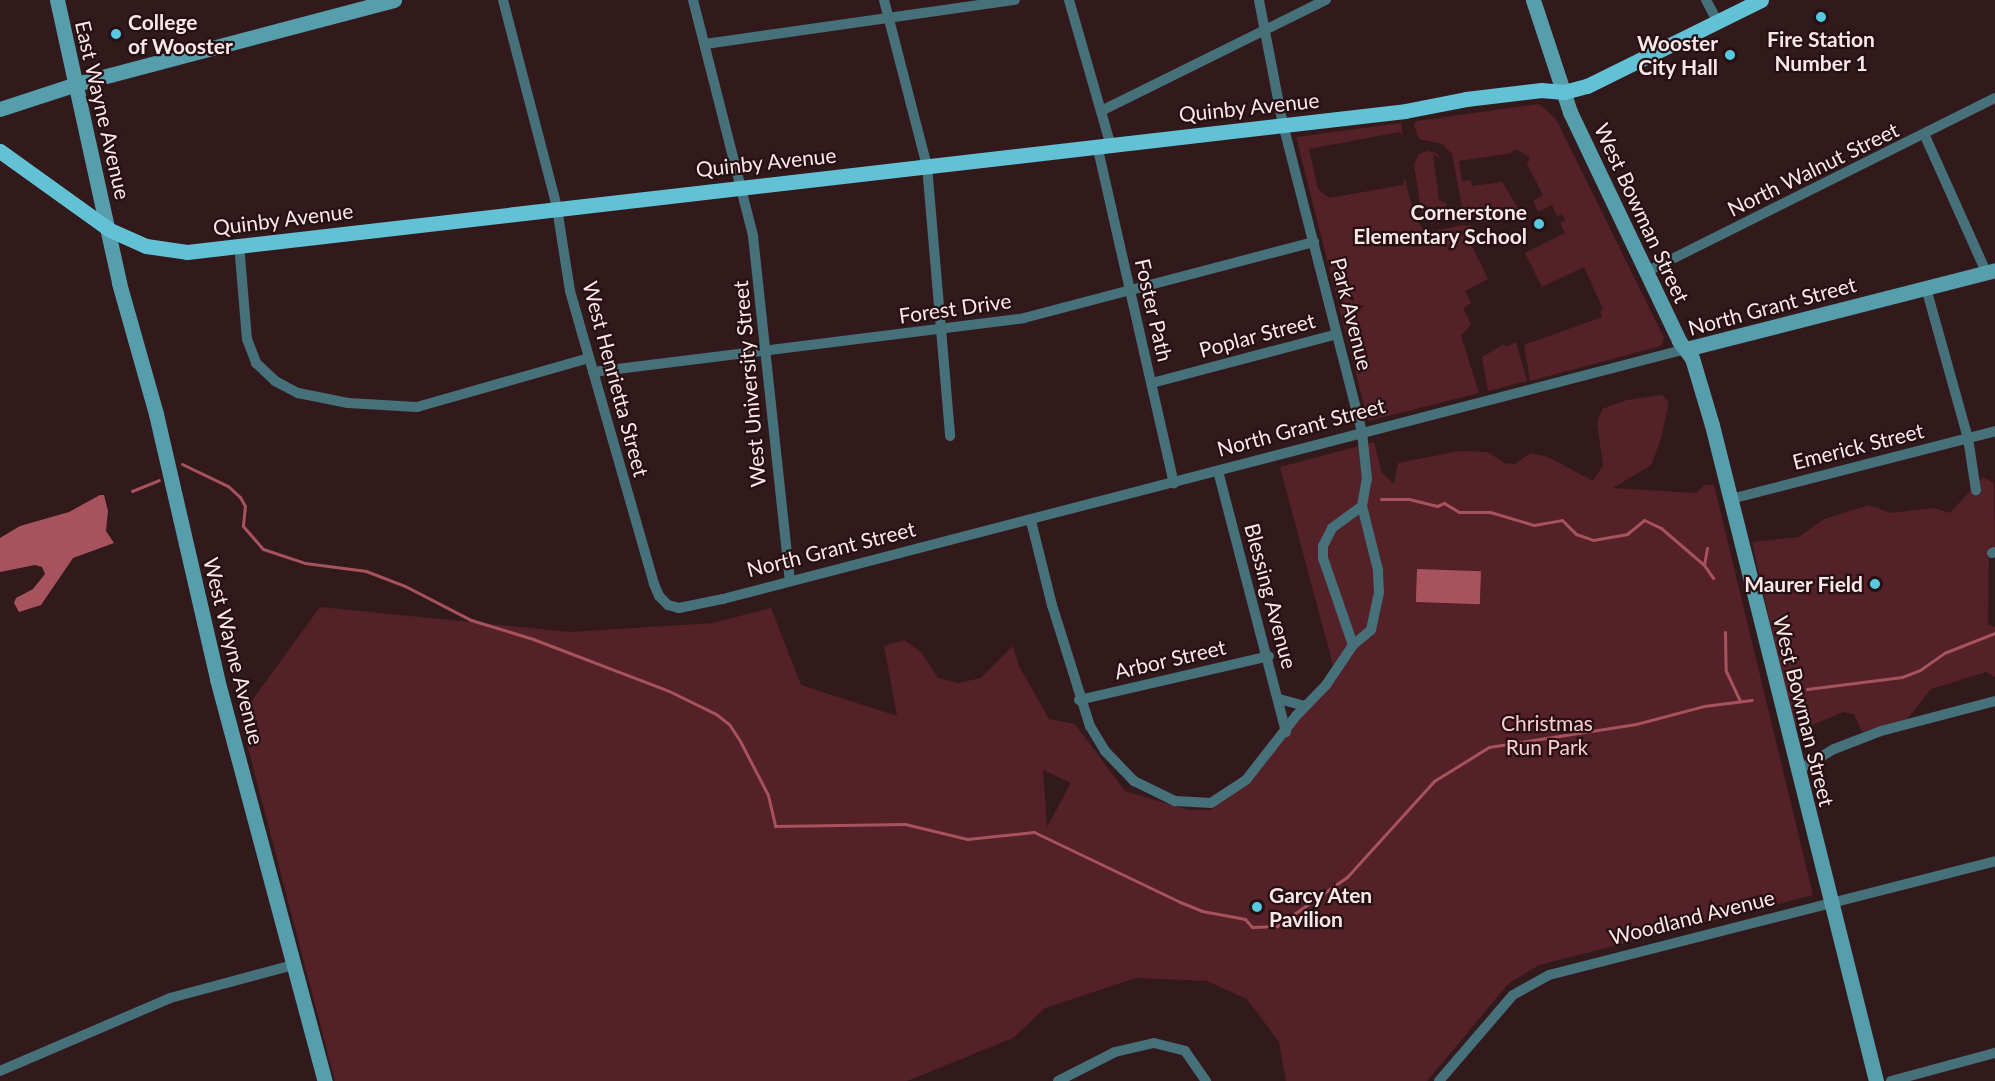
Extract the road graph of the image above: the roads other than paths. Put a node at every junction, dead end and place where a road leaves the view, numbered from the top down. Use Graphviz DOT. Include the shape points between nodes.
graph roads {
  1 [pos="57,0"];
  2 [pos="394,0"];
  3 [pos="503,0"];
  4 [pos="693,0"];
  5 [pos="884,0"];
  6 [pos="1015,0"];
  7 [pos="1069,0"];
  8 [pos="1259,0"];
  9 [pos="1326,0"];
  10 [pos="1533,0"];
  11 [pos="1706,0"];
  12 [pos="1761,0"];
  13 [pos="890,20"];
  14 [pos="1717,21"];
  15 [pos="1265,29"];
  16 [pos="705,44"];
  17 [pos="76,84"];
  18 [pos="1564,93"];
  19 [pos="1995,98"];
  20 [pos="0,109"];
  21 [pos="1101,111"];
  22 [pos="1283,125"];
  23 [pos="1925,136"];
  24 [pos="1104,144"];
  25 [pos="0,151"];
  26 [pos="927,166"];
  27 [pos="741,185"];
  28 [pos="557,208"];
  29 [pos="110,230"];
  30 [pos="1314,242"];
  31 [pos="239,244"];
  32 [pos="1990,271"];
  33 [pos="1646,272"];
  34 [pos="1926,288"];
  35 [pos="1129,292"];
  36 [pos="943,331"];
  37 [pos="1337,334"];
  38 [pos="767,350"];
  39 [pos="1686,350"];
  40 [pos="589,358"];
  41 [pos="593,372"];
  42 [pos="1152,383"];
  43 [pos="1995,431"];
  44 [pos="1362,432"];
  45 [pos="950,436"];
  46 [pos="1968,438"];
  47 [pos="1218,471"];
  48 [pos="1174,483"];
  49 [pos="1976,490"];
  50 [pos="1731,498"];
  51 [pos="1362,506"];
  52 [pos="1031,521"];
  53 [pos="647,559"];
  54 [pos="790,581"];
  55 [pos="1353,645"];
  56 [pos="1269,656"];
  57 [pos="1279,699"];
  58 [pos="1079,700"];
  59 [pos="1995,701"];
  60 [pos="1305,706"];
  61 [pos="1286,732"];
  62 [pos="1797,771"];
  63 [pos="1995,861"];
  64 [pos="1829,902"];
  65 [pos="293,964"];
  66 [pos="1995,1053"];
  67 [pos="0,1071"];
  68 [pos="1071,1077"];
  69 [pos="325,1081"];
  70 [pos="1058,1081"];
  71 [pos="1206,1081"];
  72 [pos="1439,1081"];
  73 [pos="1876,1081"];
  74 [pos="1892,1081"];
  1 -- 17 [label="street, East Wayne Avenue"];
  2 -- 17 [label="street"];
  3 -- 28 [label="street, West Henrietta Street"];
  4 -- 16 [label="street, West University Street"];
  5 -- 13 [label="street"];
  6 -- 13 [label="street"];
  7 -- 21 [label="street, Foster Path"];
  8 -- 15 [label="street, Park Avenue"];
  9 -- 15 [label="street"];
  10 -- 18 [label="street, West Bowman Street"];
  11 -- 14 [label="street"];
  12 -- 14 [label="main road"];
  13 -- 16 [label="street"];
  13 -- 26 [label="street"];
  14 -- 18 [label="main road" via="1587,86"];
  15 -- 21 [label="street"];
  15 -- 22 [label="street, Park Avenue"];
  16 -- 27 [label="street, West University Street"];
  17 -- 20 [label="street"];
  17 -- 29 [label="street, East Wayne Avenue"];
  18 -- 22 [label="main road, Quinby Avenue" via="1541,90"];
  18 -- 33 [label="street, West Bowman Street"];
  19 -- 23 [label="street, North Walnut Street"];
  21 -- 24 [label="street, Foster Path"];
  22 -- 24 [label="main road, Quinby Avenue"];
  22 -- 30 [label="street, Park Avenue"];
  23 -- 32 [label="street"];
  23 -- 33 [label="street, North Walnut Street"];
  24 -- 26 [label="main road, Quinby Avenue"];
  24 -- 35 [label="street, Foster Path"];
  25 -- 29 [label="main road, Quinby Avenue"];
  26 -- 27 [label="main road, Quinby Avenue"];
  26 -- 36 [label="street"];
  27 -- 28 [label="main road, Quinby Avenue"];
  27 -- 38 [label="street, West University Street" via="753,236"];
  28 -- 31 [label="main road, Quinby Avenue"];
  28 -- 40 [label="street, West Henrietta Street" via="570,291"];
  29 -- 31 [label="main road, Quinby Avenue" via="146,246 187,252"];
  29 -- 65 [label="street, West Wayne Avenue" via="119,283 156,414 217,679 274,881"];
  30 -- 35 [label="street, Forest Drive"];
  30 -- 37 [label="street, Park Avenue"];
  31 -- 40 [label="street" via="247,339 256,363 275,381 298,393 348,403 417,407"];
  32 -- 34 [label="street, North Grant Street"];
  33 -- 39 [label="street, West Bowman Street"];
  34 -- 39 [label="street, North Grant Street"];
  34 -- 46 [label="street"];
  35 -- 36 [label="street, Forest Drive" via="1024,318"];
  35 -- 42 [label="street, Foster Path"];
  36 -- 38 [label="street, Forest Drive"];
  36 -- 45 [label="street"];
  37 -- 42 [label="street, Poplar Street"];
  37 -- 44 [label="street, Park Avenue"];
  38 -- 41 [label="street, Forest Drive"];
  38 -- 54 [label="street, West University Street"];
  39 -- 44 [label="street, North Grant Street"];
  39 -- 50 [label="street, West Bowman Street" via="1713,425"];
  40 -- 41 [label="street, West Henrietta Street"];
  41 -- 53 [label="street, West Henrietta Street"];
  42 -- 48 [label="street, Foster Path"];
  43 -- 46 [label="street, Emerick Street"];
  44 -- 47 [label="street, North Grant Street"];
  44 -- 51 [label="street, Park Avenue" via="1367,479"];
  46 -- 49 [label="street"];
  46 -- 50 [label="street, Emerick Street"];
  47 -- 48 [label="street, North Grant Street"];
  47 -- 56 [label="street, Blessing Avenue"];
  48 -- 52 [label="street, North Grant Street"];
  50 -- 62 [label="street, West Bowman Street"];
  51 -- 55 [label="street, Park Avenue" via="1374,548 1379,592 1371,630"];
  51 -- 55 [label="street" via="1332,528 1323,546 1323,558"];
  52 -- 54 [label="street, North Grant Street"];
  52 -- 58 [label="street, Park Avenue"];
  53 -- 54 [label="street, North Grant Street" via="658,596 679,608"];
  55 -- 60 [label="street, Park Avenue" via="1326,685"];
  56 -- 57 [label="street, Blessing Avenue"];
  56 -- 58 [label="street, Arbor Street"];
  57 -- 60 [label="street"];
  57 -- 61 [label="street, Blessing Avenue"];
  58 -- 61 [label="street, Park Avenue" via="1105,751 1134,781 1160,796 1192,805 1228,795"];
  59 -- 62 [label="street" via="1881,731 1834,749"];
  60 -- 61 [label="street, Park Avenue"];
  62 -- 64 [label="street, West Bowman Street"];
  63 -- 64 [label="street, Woodland Avenue"];
  64 -- 72 [label="street, Woodland Avenue" via="1588,963 1530,982 1513,995"];
  64 -- 73 [label="street, West Bowman Street"];
  65 -- 67 [label="street" via="170,998"];
  65 -- 69 [label="street, West Wayne Avenue"];
  66 -- 74 [label="street"];
  68 -- 70 [label="street"];
  68 -- 71 [label="street" via="1115,1052 1154,1042 1185,1051"];
}
